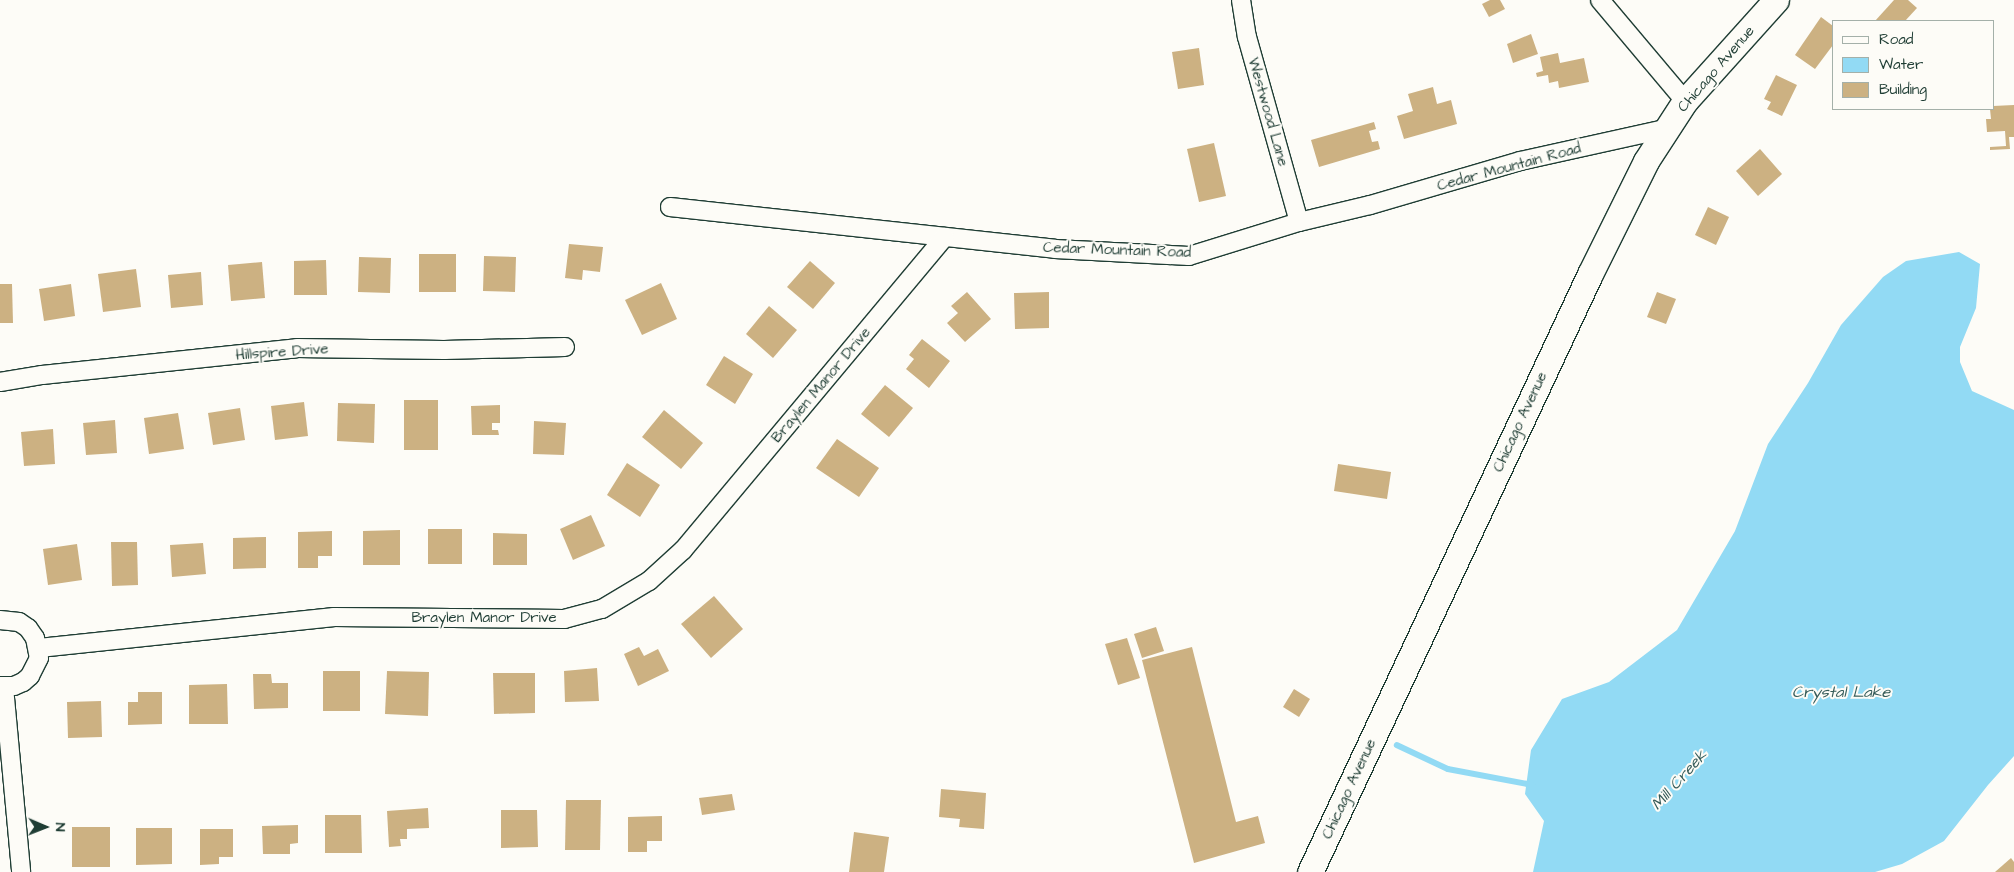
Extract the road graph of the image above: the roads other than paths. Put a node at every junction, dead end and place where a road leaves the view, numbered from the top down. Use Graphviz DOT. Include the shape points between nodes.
graph roads {
  1 [pos="1241,0"];
  2 [pos="1600,0"];
  3 [pos="1776,0"];
  4 [pos="1685,101"];
  5 [pos="1669,128"];
  6 [pos="670,207"];
  7 [pos="1299,222"];
  8 [pos="945,237"];
  9 [pos="565,348"];
  10 [pos="0,382"];
  11 [pos="0,620"];
  12 [pos="38,648"];
  13 [pos="2,687"];
  14 [pos="21,872"];
  15 [pos="1310,872"];
  1 -- 7 [label="street, Westwood Lane" via="1247,37"];
  2 -- 4 [label="street"];
  3 -- 4 [label="street, Chicago Avenue"];
  4 -- 5 [label="street, Chicago Avenue"];
  5 -- 7 [label="street, Cedar Mountain Road" via="1520,161 1370,205"];
  5 -- 15 [label="street, Chicago Avenue" via="1646,161 1590,274"];
  6 -- 8 [label="street, Cedar Mountain Road"];
  7 -- 8 [label="street, Cedar Mountain Road" via="1190,256 1055,249"];
  8 -- 12 [label="street, Braylen Manor Drive" via="683,550 649,580 602,610 564,618 334,617"];
  9 -- 10 [label="street, Hillspire Drive" via="297,348 42,374"];
  11 -- 12 [label="street" via="19,622 28,628"];
  12 -- 13 [label="street" via="39,658 30,676 14,686"];
  13 -- 14 [label="street"];
}
